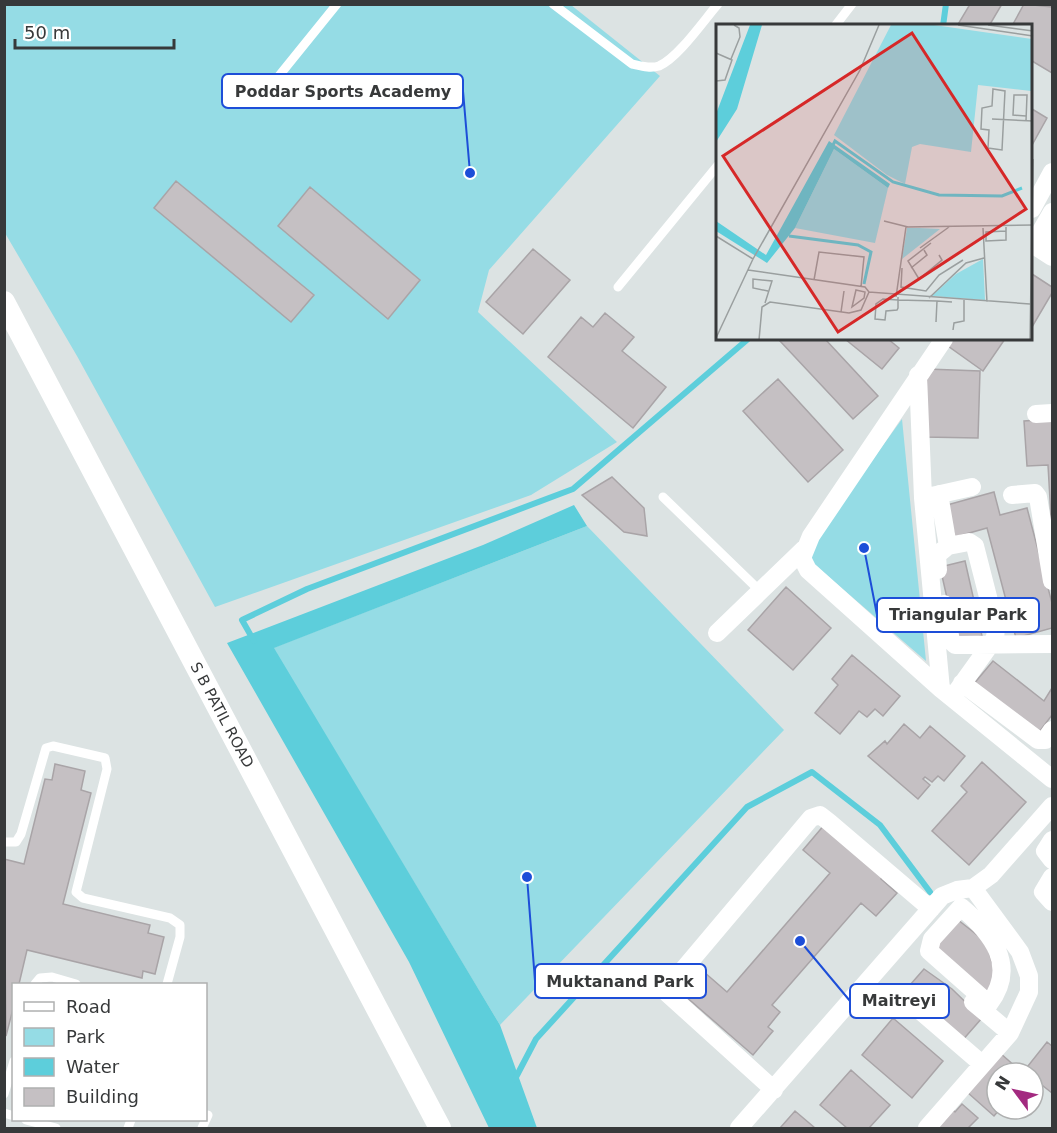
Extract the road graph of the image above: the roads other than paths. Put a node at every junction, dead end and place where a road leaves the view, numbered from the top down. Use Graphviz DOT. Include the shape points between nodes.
graph roads {
  1 [pos="337,4"];
  2 [pos="553,4"];
  3 [pos="718,4"];
  4 [pos="852,4"];
  5 [pos="837,24"];
  6 [pos="278,77"];
  7 [pos="716,167"];
  8 [pos="1050,183"];
  9 [pos="1033,208"];
  10 [pos="1053,212"];
  11 [pos="1053,240"];
  12 [pos="1033,245"];
  13 [pos="1053,257"];
  14 [pos="618,287"];
  15 [pos="4,302"];
  16 [pos="943,340"];
  17 [pos="918,375"];
  18 [pos="972,487"];
  19 [pos="1012,495"];
  20 [pos="931,496"];
  21 [pos="663,497"];
  22 [pos="948,546"];
  23 [pos="804,549"];
  24 [pos="1050,562"];
  25 [pos="1053,581"];
  26 [pos="760,591"];
  27 [pos="717,633"];
  28 [pos="1053,644"];
  29 [pos="987,647"];
  30 [pos="952,690"];
  31 [pos="1053,730"];
  32 [pos="1053,779"];
  33 [pos="1053,806"];
  34 [pos="1053,840"];
  35 [pos="4,842"];
  36 [pos="1053,860"];
  37 [pos="1053,877"];
  38 [pos="973,901"];
  39 [pos="1053,902"];
  40 [pos="931,909"];
  41 [pos="1020,952"];
  42 [pos="999,958"];
  43 [pos="930,966"];
  44 [pos="36,983"];
  45 [pos="72,983"];
  46 [pos="167,983"];
  47 [pos="903,996"];
  48 [pos="990,1002"];
  49 [pos="1013,1028"];
  50 [pos="982,1065"];
  51 [pos="12,1068"];
  52 [pos="774,1090"];
  53 [pos="4,1094"];
  54 [pos="33,1121"];
  55 [pos="56,1128"];
  56 [pos="440,1128"];
  57 [pos="739,1128"];
  58 [pos="927,1128"];
  1 -- 6 [label="lane"];
  2 -- 3 [label="lane" via="632,64 647,68 670,58"];
  4 -- 5 [label="lane"];
  7 -- 14 [label="lane"];
  8 -- 9 [label="street"];
  10 -- 11 [label="street" via="1041,231"];
  12 -- 13 [label="street"];
  15 -- 56 [label="street, S B PATIL ROAD"];
  16 -- 17 [label="street"];
  17 -- 20 [label="street"];
  17 -- 23 [label="street"];
  18 -- 20 [label="street"];
  19 -- 24 [label="street" via="1027,492 1038,497"];
  20 -- 22 [label="street"];
  20 -- 30 [label="street"];
  21 -- 26 [label="lane"];
  22 -- 29 [label="street" via="969,542 975,546 996,628"];
  22 -- 29 [label="street" via="940,549 936,560 951,641 955,645"];
  23 -- 26 [label="street"];
  23 -- 30 [label="street" via="802,558 808,570"];
  24 -- 25 [label="street"];
  26 -- 27 [label="street"];
  28 -- 29 [label="street"];
  29 -- 30 [label="street"];
  30 -- 31 [label="street" via="1038,740 1045,740"];
  30 -- 32 [label="street"];
  33 -- 38 [label="street" via="991,874"];
  34 -- 36 [label="street" via="1045,851"];
  35 -- 46 [label="lane" via="16,842 21,834 46,748 53,746 105,759 107,769 76,892 83,898 170,918 180,925"];
  37 -- 39 [label="street" via="1043,892"];
  38 -- 40 [label="street" via="948,892"];
  38 -- 41 [label="street"];
  38 -- 42 [label="street"];
  38 -- 48 [label="street" via="932,939 929,951"];
  40 -- 52 [label="street"];
  40 -- 52 [label="street" via="820,815 811,818 667,993"];
  41 -- 42 [label="street"];
  41 -- 49 [label="street" via="1029,976 1029,992"];
  42 -- 48 [label="street" via="1002,986"];
  43 -- 49 [label="street"];
  44 -- 45 [label="lane" via="46,977"];
  47 -- 50 [label="street"];
  48 -- 49 [label="street"];
  49 -- 50 [label="street"];
  50 -- 58 [label="street"];
  51 -- 53 [label="lane"];
  52 -- 57 [label="street"];
  54 -- 55 [label="lane"];
}
